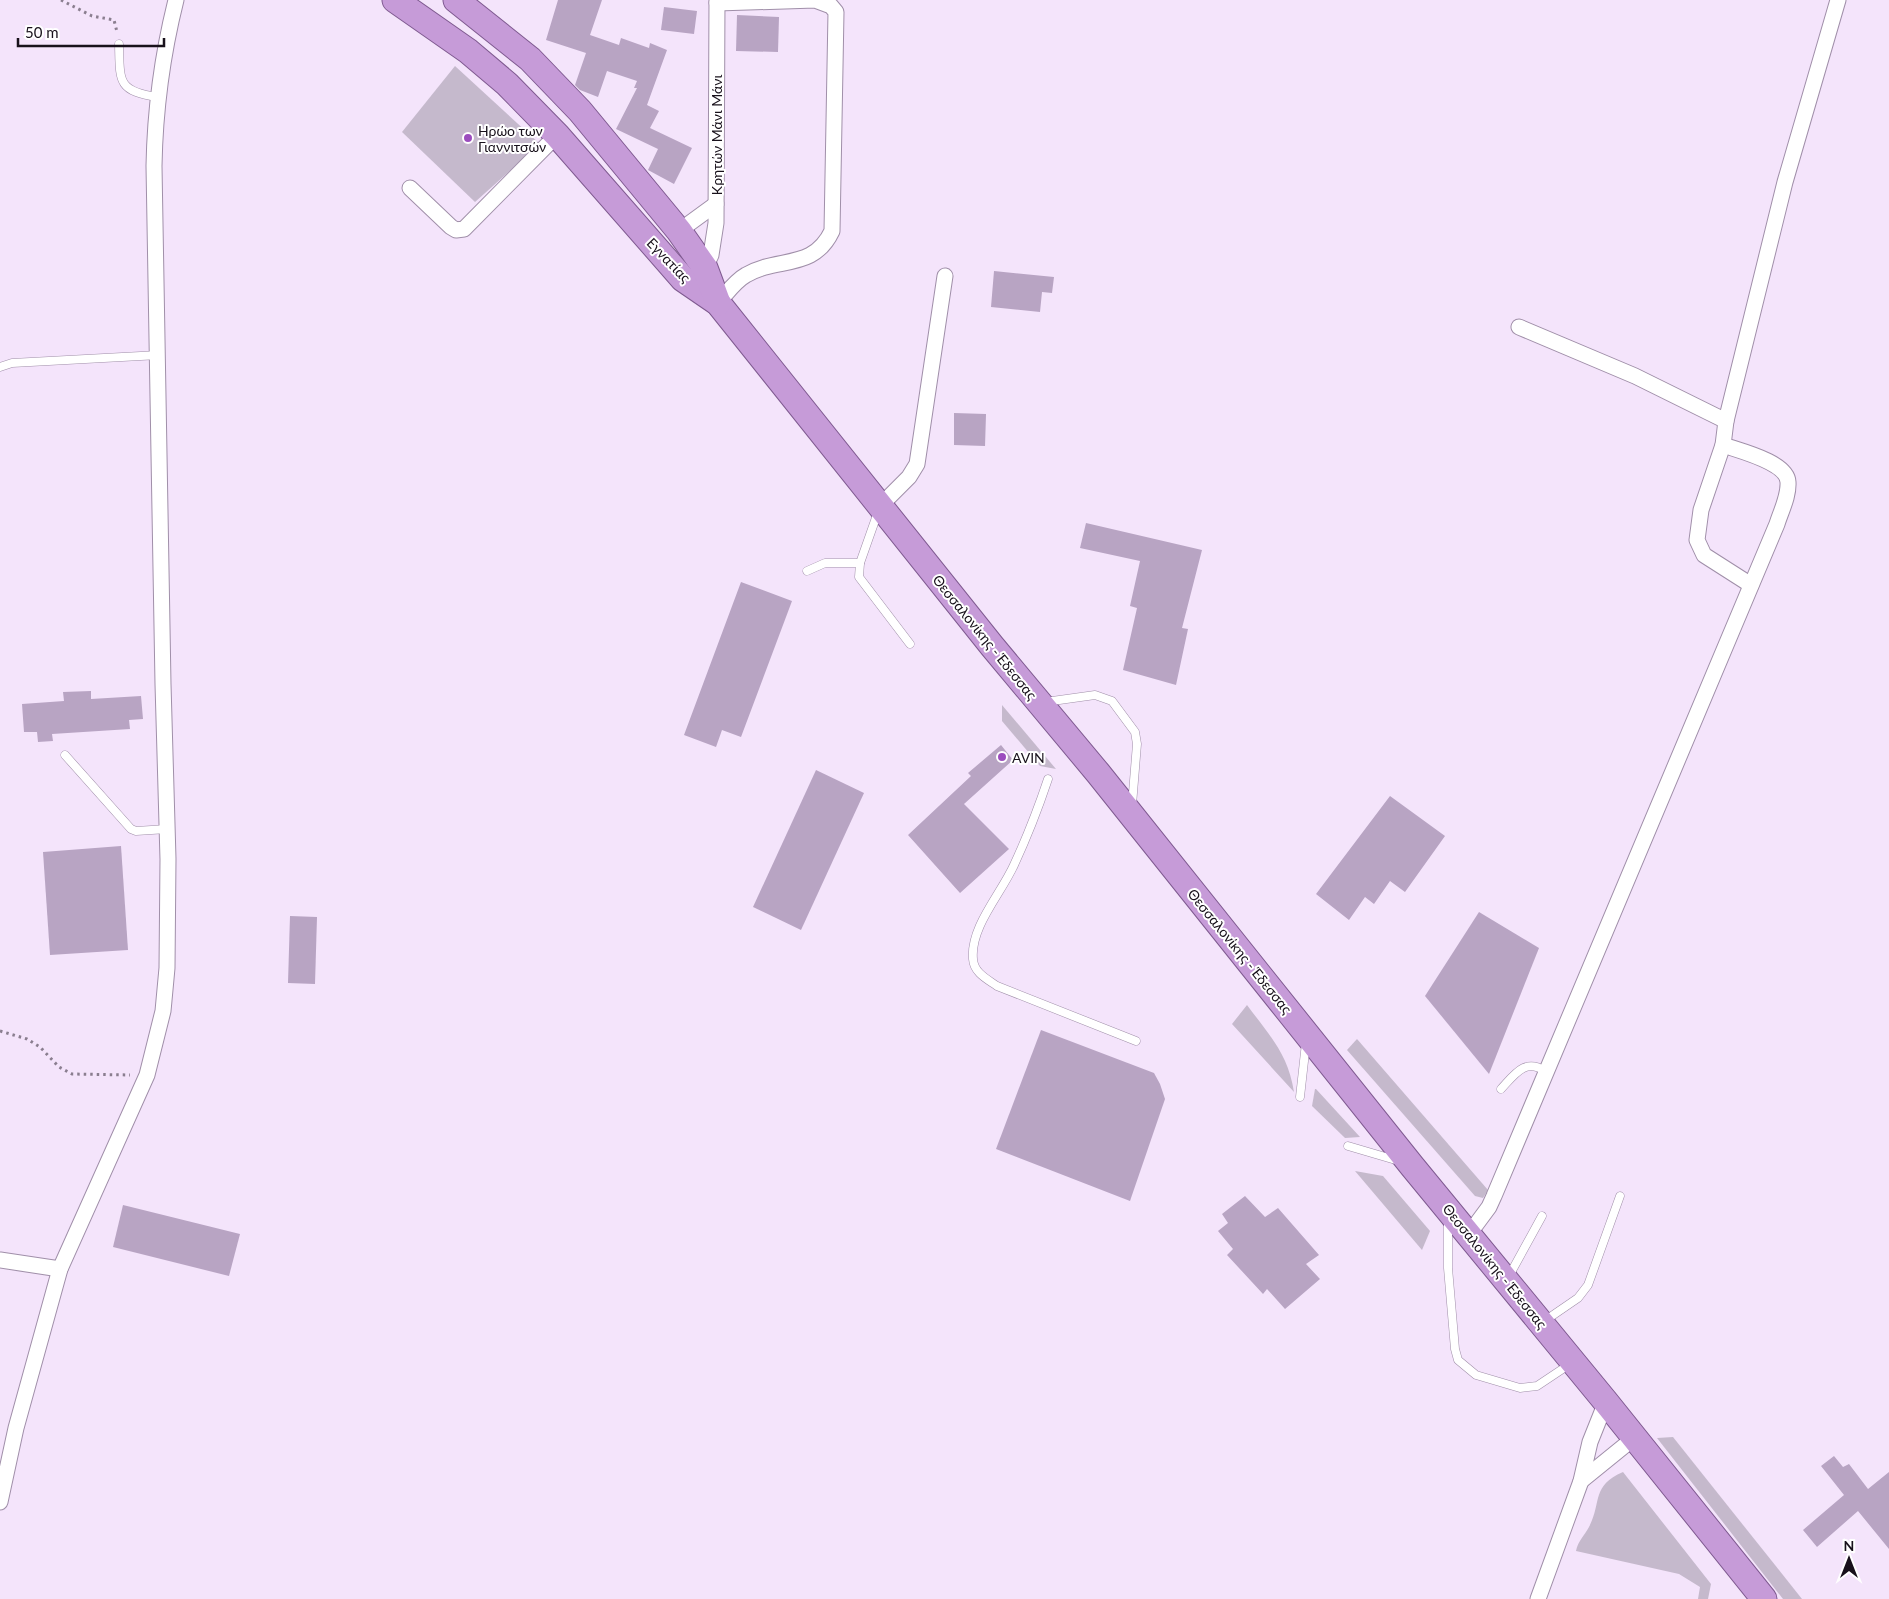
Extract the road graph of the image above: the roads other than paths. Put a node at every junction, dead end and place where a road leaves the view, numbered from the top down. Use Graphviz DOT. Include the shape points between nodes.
graph roads {
  1 [pos="176,0"];
  2 [pos="395,0"];
  3 [pos="456,0"];
  4 [pos="1838,0"];
  5 [pos="717,1"];
  6 [pos="838,4"];
  7 [pos="120,44"];
  8 [pos="157,97"];
  9 [pos="557,135"];
  10 [pos="410,188"];
  11 [pos="716,204"];
  12 [pos="679,231"];
  13 [pos="705,268"];
  14 [pos="945,276"];
  15 [pos="718,302"];
  16 [pos="1519,327"];
  17 [pos="159,355"];
  18 [pos="0,367"];
  19 [pos="1726,421"];
  20 [pos="1724,445"];
  21 [pos="880,506"];
  22 [pos="860,563"];
  23 [pos="807,571"];
  24 [pos="1751,585"];
  25 [pos="910,644"];
  26 [pos="1039,703"];
  27 [pos="65,755"];
  28 [pos="1048,779"];
  29 [pos="1131,814"];
  30 [pos="167,828"];
  31 [pos="1307,1034"];
  32 [pos="1136,1041"];
  33 [pos="1545,1071"];
  34 [pos="1501,1089"];
  35 [pos="1300,1097"];
  36 [pos="1348,1146"];
  37 [pos="1412,1166"];
  38 [pos="1620,1196"];
  39 [pos="1448,1210"];
  40 [pos="1542,1216"];
  41 [pos="1469,1234"];
  42 [pos="0,1260"];
  43 [pos="60,1269"];
  44 [pos="1506,1280"];
  45 [pos="1542,1323"];
  46 [pos="1573,1361"];
  47 [pos="1606,1402"];
  48 [pos="1634,1438"];
  49 [pos="1581,1481"];
  50 [pos="0,1502"];
  51 [pos="1538,1599"];
  52 [pos="1764,1599"];
  1 -- 8 [label="street"];
  2 -- 9 [label="highway, Εγνατίας" via="468,51 507,84"];
  3 -- 12 [label="highway, Εγνατίας" via="530,59 580,111"];
  4 -- 19 [label="street" via="1785,182"];
  5 -- 6 [label="street" via="815,0"];
  5 -- 11 [label="street, Κρητών Μάνι Μάνι"];
  6 -- 15 [label="street" via="832,231 818,252 746,275"];
  7 -- 8 [label="lane" via="121,78 127,89 136,94"];
  8 -- 17 [label="street" via="154,166"];
  9 -- 10 [label="street" via="464,229 451,227"];
  9 -- 15 [label="highway, Εγνατίας" via="683,279"];
  11 -- 12 [label="street"];
  11 -- 13 [label="street, Κρητών Μάνι Μάνι" via="711,255"];
  12 -- 13 [label="highway, Εγνατίας"];
  13 -- 15 [label="highway, Εγνατίας"];
  14 -- 21 [label="street" via="917,464 910,477"];
  15 -- 21 [label="highway, Θεσσαλονίκης - Έδεσσας"];
  16 -- 19 [label="street" via="1635,376"];
  17 -- 18 [label="lane" via="12,363"];
  17 -- 30 [label="street"];
  19 -- 20 [label="street"];
  20 -- 24 [label="street" via="1701,510 1697,540 1704,555"];
  20 -- 24 [label="street" via="1777,465 1788,478 1777,524"];
  21 -- 22 [label="lane"];
  21 -- 26 [label="highway, Θεσσαλονίκης - Έδεσσας"];
  22 -- 23 [label="lane" via="825,563"];
  22 -- 25 [label="lane" via="859,577"];
  24 -- 33 [label="street"];
  26 -- 29 [label="highway, Θεσσαλονίκης - Έδεσσας"];
  26 -- 29 [label="lane" via="1095,695 1112,701 1135,732 1137,744"];
  27 -- 30 [label="lane" via="131,829 136,832"];
  28 -- 32 [label="lane" via="1013,868 975,935 973,960 976,969 998,986"];
  29 -- 31 [label="highway, Θεσσαλονίκης - Έδεσσας"];
  30 -- 43 [label="street" via="164,1011 147,1075"];
  31 -- 35 [label="lane"];
  31 -- 37 [label="highway, Θεσσαλονίκης - Έδεσσας"];
  33 -- 34 [label="lane" via="1538,1066 1527,1065"];
  33 -- 41 [label="street" via="1489,1207"];
  36 -- 37 [label="lane"];
  37 -- 39 [label="highway, Θεσσαλονίκης - Έδεσσας"];
  38 -- 45 [label="lane" via="1588,1285 1578,1298"];
  39 -- 41 [label="highway, Θεσσαλονίκης - Έδεσσας"];
  39 -- 46 [label="lane" via="1448,1268 1458,1360 1476,1375 1520,1388 1537,1386"];
  40 -- 44 [label="lane"];
  41 -- 44 [label="highway, Θεσσαλονίκης - Έδεσσας"];
  42 -- 43 [label="street"];
  43 -- 50 [label="street" via="16,1428"];
  44 -- 45 [label="highway, Θεσσαλονίκης - Έδεσσας"];
  45 -- 46 [label="highway, Θεσσαλονίκης - Έδεσσας"];
  46 -- 47 [label="highway, Θεσσαλονίκης - Έδεσσας"];
  47 -- 48 [label="highway, Θεσσαλονίκης - Έδεσσας"];
  47 -- 49 [label="street" via="1590,1442"];
  48 -- 49 [label="street"];
  48 -- 52 [label="highway, Θεσσαλονίκης - Έδεσσας"];
  49 -- 51 [label="street"];
}
